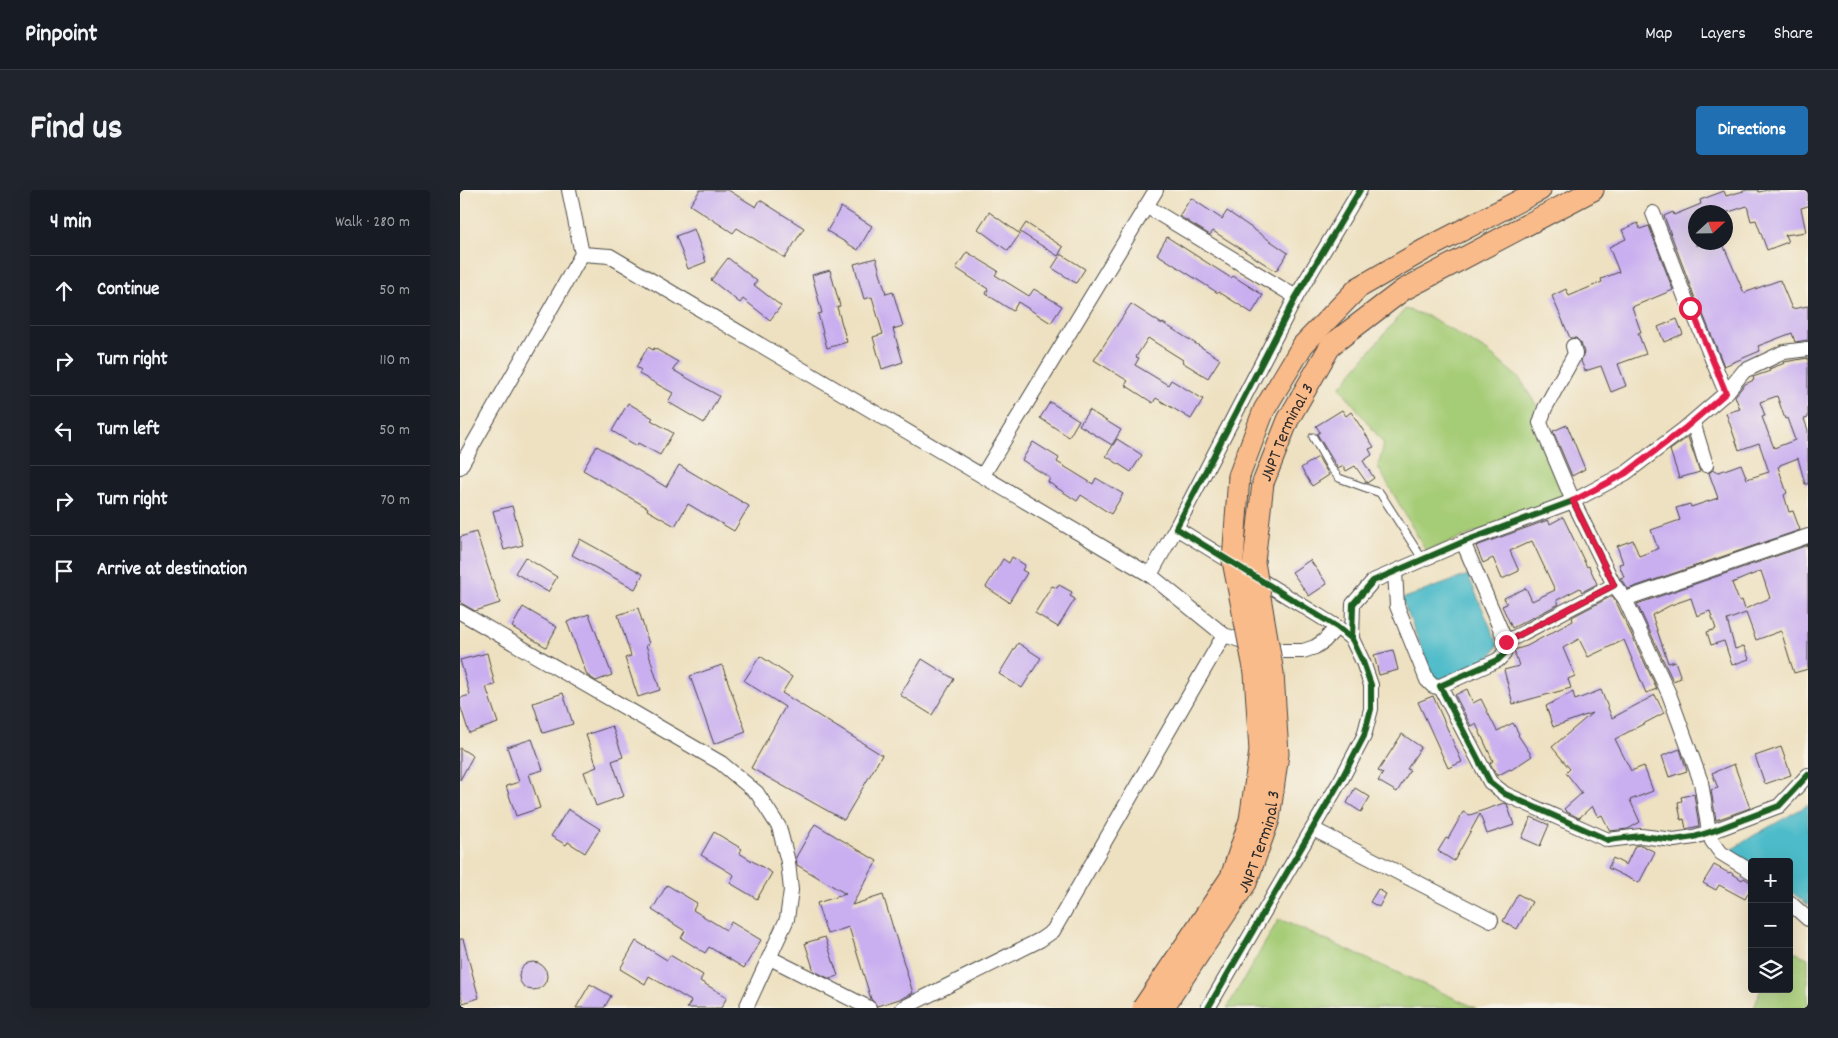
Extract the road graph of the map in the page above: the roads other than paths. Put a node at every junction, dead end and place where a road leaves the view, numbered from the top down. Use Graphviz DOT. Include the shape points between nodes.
graph roads {
  1 [pos="569,190"];
  2 [pos="1156,190"];
  3 [pos="1360,190"];
  4 [pos="1540,190"];
  5 [pos="1593,190"];
  6 [pos="1146,206"];
  7 [pos="1653,213"];
  8 [pos="582,254"];
  9 [pos="1296,297"];
  10 [pos="1573,346"];
  11 [pos="1808,349"];
  12 [pos="1726,393"];
  13 [pos="1693,422"];
  14 [pos="1313,437"];
  15 [pos="1706,465"];
  16 [pos="460,467"];
  17 [pos="983,475"];
  18 [pos="1573,501"];
  19 [pos="1176,528"];
  20 [pos="1808,536"];
  21 [pos="1463,542"];
  22 [pos="1423,560"];
  23 [pos="1395,572"];
  24 [pos="1150,575"];
  25 [pos="1614,585"];
  26 [pos="1625,599"];
  27 [pos="460,612"];
  28 [pos="1337,627"];
  29 [pos="1224,635"];
  30 [pos="1352,639"];
  31 [pos="1506,642"];
  32 [pos="1442,688"];
  33 [pos="1808,775"];
  34 [pos="1313,830"];
  35 [pos="1709,832"];
  36 [pos="1748,870"];
  37 [pos="1790,903"];
  38 [pos="1808,919"];
  39 [pos="1491,920"];
  40 [pos="770,958"];
  41 [pos="746,1008"];
  42 [pos="869,1008"];
  43 [pos="903,1008"];
  44 [pos="1143,1008"];
  45 [pos="1163,1008"];
  46 [pos="1208,1008"];
  1 -- 8 [label="street"];
  2 -- 6 [label="street"];
  3 -- 9 [label="street"];
  4 -- 44 [label="main road, JNPT Terminal 3, bridge" via="1358,288 1303,345 1264,410 1239,476 1233,562 1255,673 1260,750 1250,820 1231,877"];
  5 -- 45 [label="main road, JNPT Terminal 3, bridge" via="1403,290 1331,346 1288,420 1263,483 1254,562 1273,673 1278,754 1269,819 1246,883"];
  6 -- 9 [label="street"];
  6 -- 17 [label="street"];
  7 -- 12 [label="street"];
  8 -- 16 [label="street"];
  8 -- 17 [label="street" via="610,256"];
  9 -- 19 [label="street"];
  10 -- 18 [label="street" via="1575,354 1540,423"];
  11 -- 12 [label="street" via="1784,352 1744,371"];
  12 -- 13 [label="street"];
  13 -- 15 [label="street"];
  13 -- 18 [label="street" via="1626,473"];
  14 -- 22 [label="lane" via="1339,478 1380,492"];
  17 -- 24 [label="street"];
  18 -- 21 [label="street"];
  18 -- 25 [label="street"];
  19 -- 24 [label="street"];
  19 -- 28 [label="street"];
  20 -- 26 [label="street"];
  21 -- 22 [label="street"];
  21 -- 31 [label="street"];
  22 -- 23 [label="street"];
  23 -- 30 [label="street" via="1373,581 1353,604"];
  23 -- 32 [label="street" via="1397,606 1410,639 1427,680"];
  24 -- 29 [label="street"];
  25 -- 26 [label="street"];
  25 -- 31 [label="street"];
  26 -- 35 [label="street" via="1686,739 1701,782"];
  27 -- 40 [label="street" via="720,763 757,794 780,827 791,890 787,919"];
  28 -- 29 [label="street" via="1324,641 1303,651 1281,651"];
  28 -- 30 [label="street"];
  29 -- 43 [label="street" via="1053,931"];
  30 -- 34 [label="street" via="1370,685 1371,709 1364,736"];
  31 -- 32 [label="street" via="1504,654 1498,660 1440,686"];
  32 -- 35 [label="street" via="1490,782 1505,796 1608,840 1641,836 1674,840"];
  33 -- 35 [label="street" via="1779,806"];
  34 -- 39 [label="street"];
  34 -- 46 [label="street"];
  35 -- 36 [label="street" via="1721,853"];
  37 -- 38 [label="street"];
  40 -- 41 [label="street"];
  40 -- 42 [label="street"];
}
